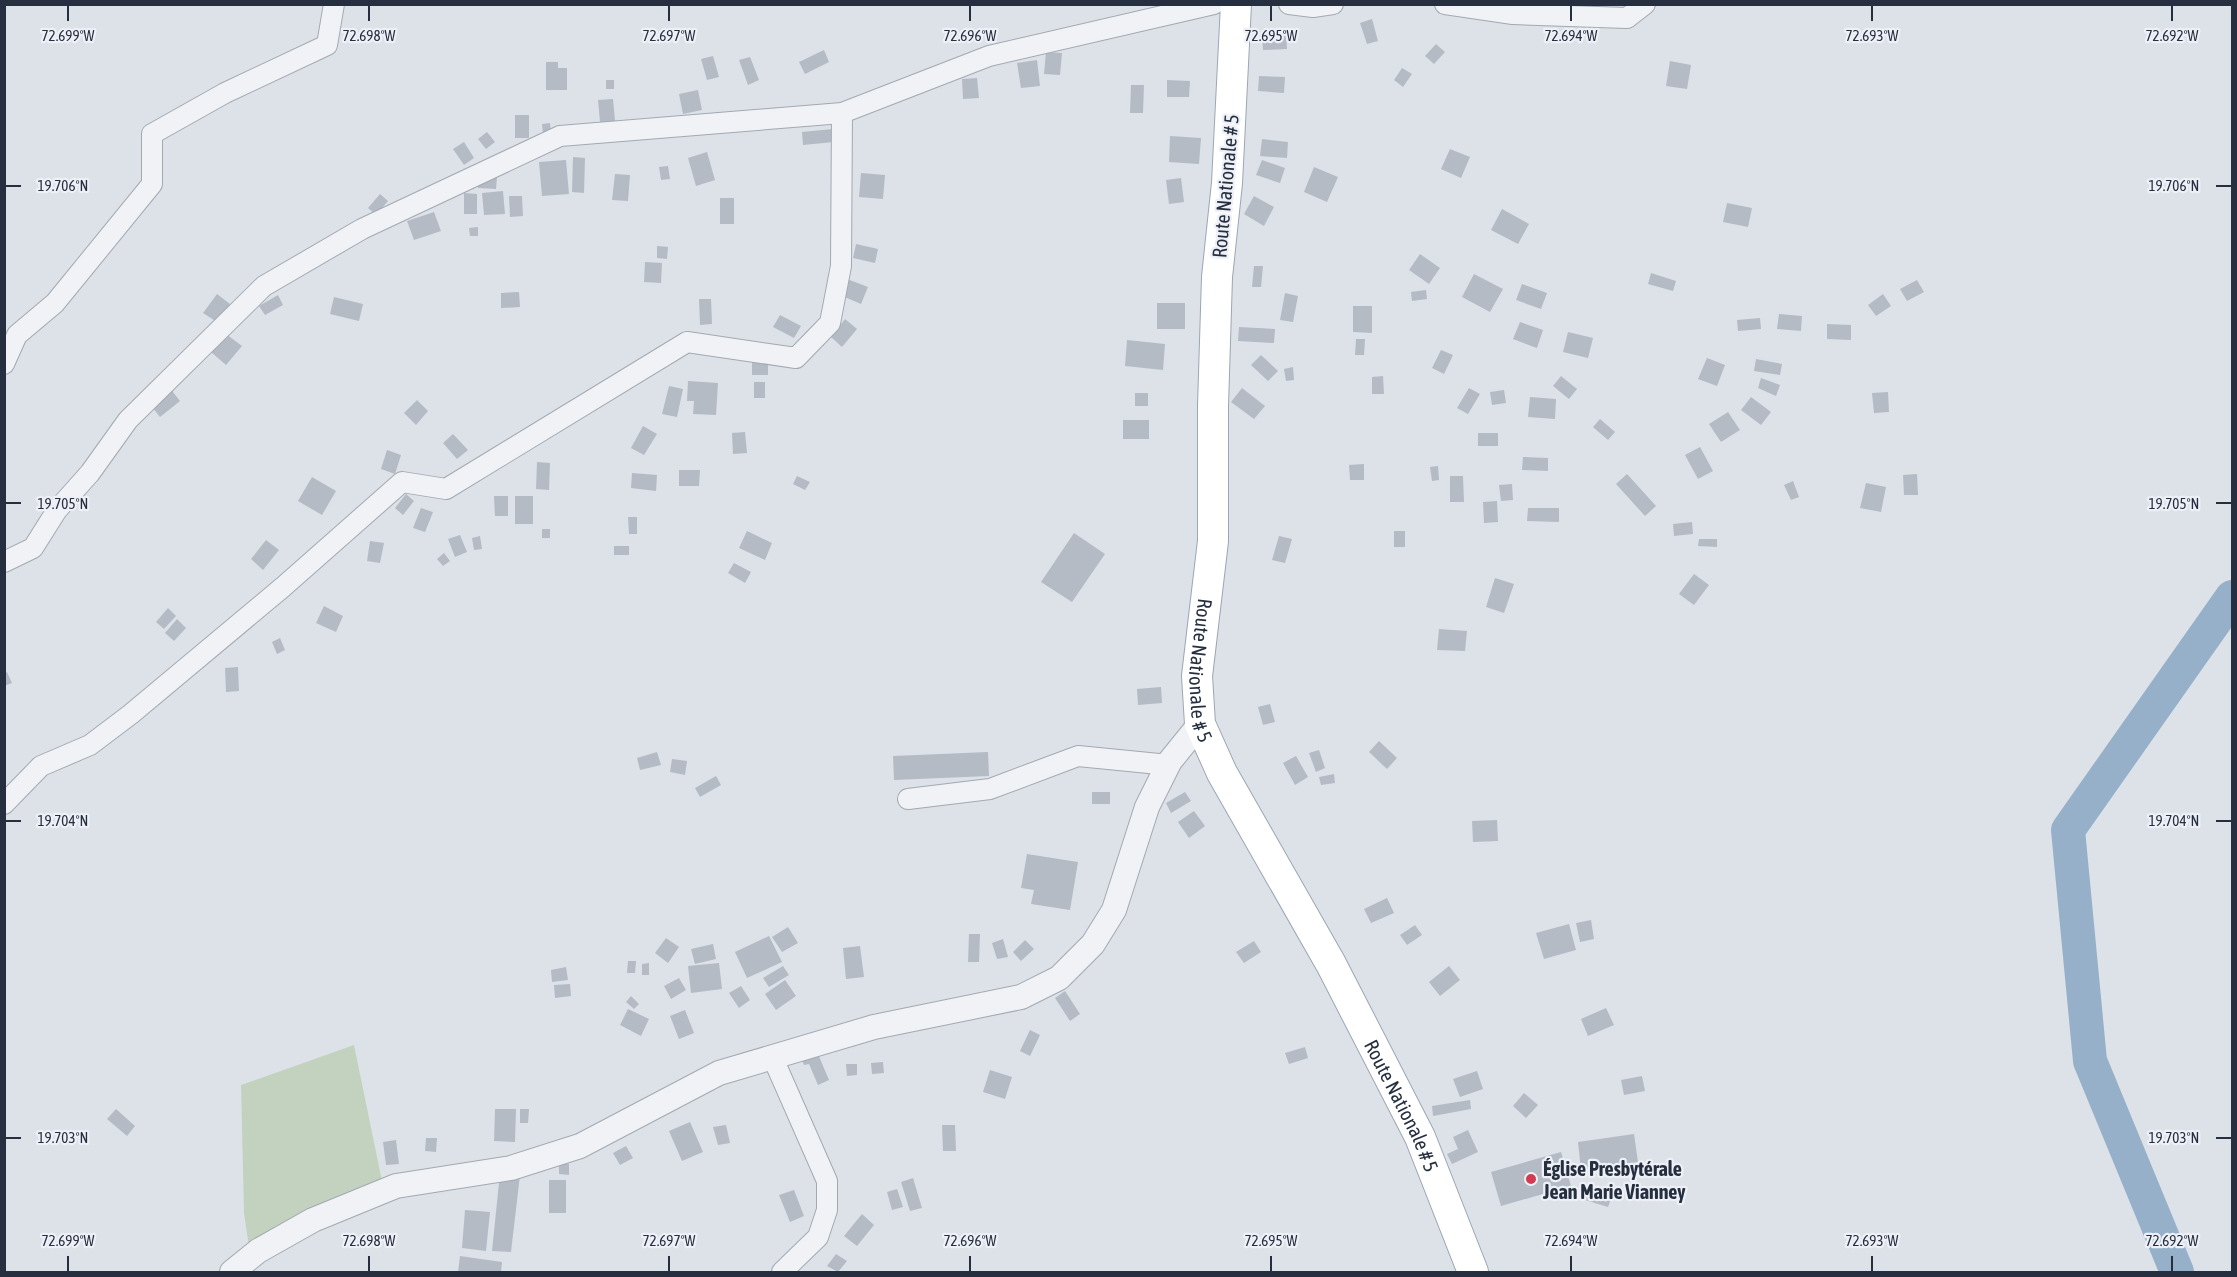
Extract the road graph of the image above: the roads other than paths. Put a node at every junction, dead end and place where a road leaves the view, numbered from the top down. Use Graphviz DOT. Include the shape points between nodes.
graph roads {
  1 [pos="334,4"];
  2 [pos="1214,4"];
  3 [pos="1236,4"];
  4 [pos="1289,4"];
  5 [pos="1333,4"];
  6 [pos="1445,4"];
  7 [pos="1645,4"];
  8 [pos="842,112"];
  9 [pos="4,364"];
  10 [pos="4,562"];
  11 [pos="1200,724"];
  12 [pos="1169,765"];
  13 [pos="908,799"];
  14 [pos="4,804"];
  15 [pos="772,1056"];
  16 [pos="232,1272"];
  17 [pos="782,1272"];
  18 [pos="1473,1272"];
  1 -- 9 [label="street" via="327,45 225,93 152,134 152,184 55,303 17,335"];
  2 -- 8 [label="street" via="989,56"];
  3 -- 11 [label="main road, Route Nationale # 5" via="1227,183 1217,277 1214,541 1197,676"];
  4 -- 5 [label="street"];
  6 -- 7 [label="street" via="1513,14 1627,18"];
  8 -- 10 [label="street" via="560,136 362,229 264,286 128,420 57,510 33,548"];
  8 -- 14 [label="street" via="841,266 830,323 796,358 687,342 446,489 402,482 131,714 90,745 41,766"];
  11 -- 12 [label="street"];
  11 -- 18 [label="main road, Route Nationale # 5" via="1222,773 1331,964 1420,1137"];
  12 -- 13 [label="street" via="1078,756 990,789"];
  12 -- 15 [label="street" via="1147,807 1114,910 1093,944 1059,978 1021,997 874,1027"];
  15 -- 16 [label="street" via="719,1073 580,1146 511,1168 396,1186 334,1211 258,1251"];
  15 -- 17 [label="street" via="827,1181 827,1210 818,1237"];
}
